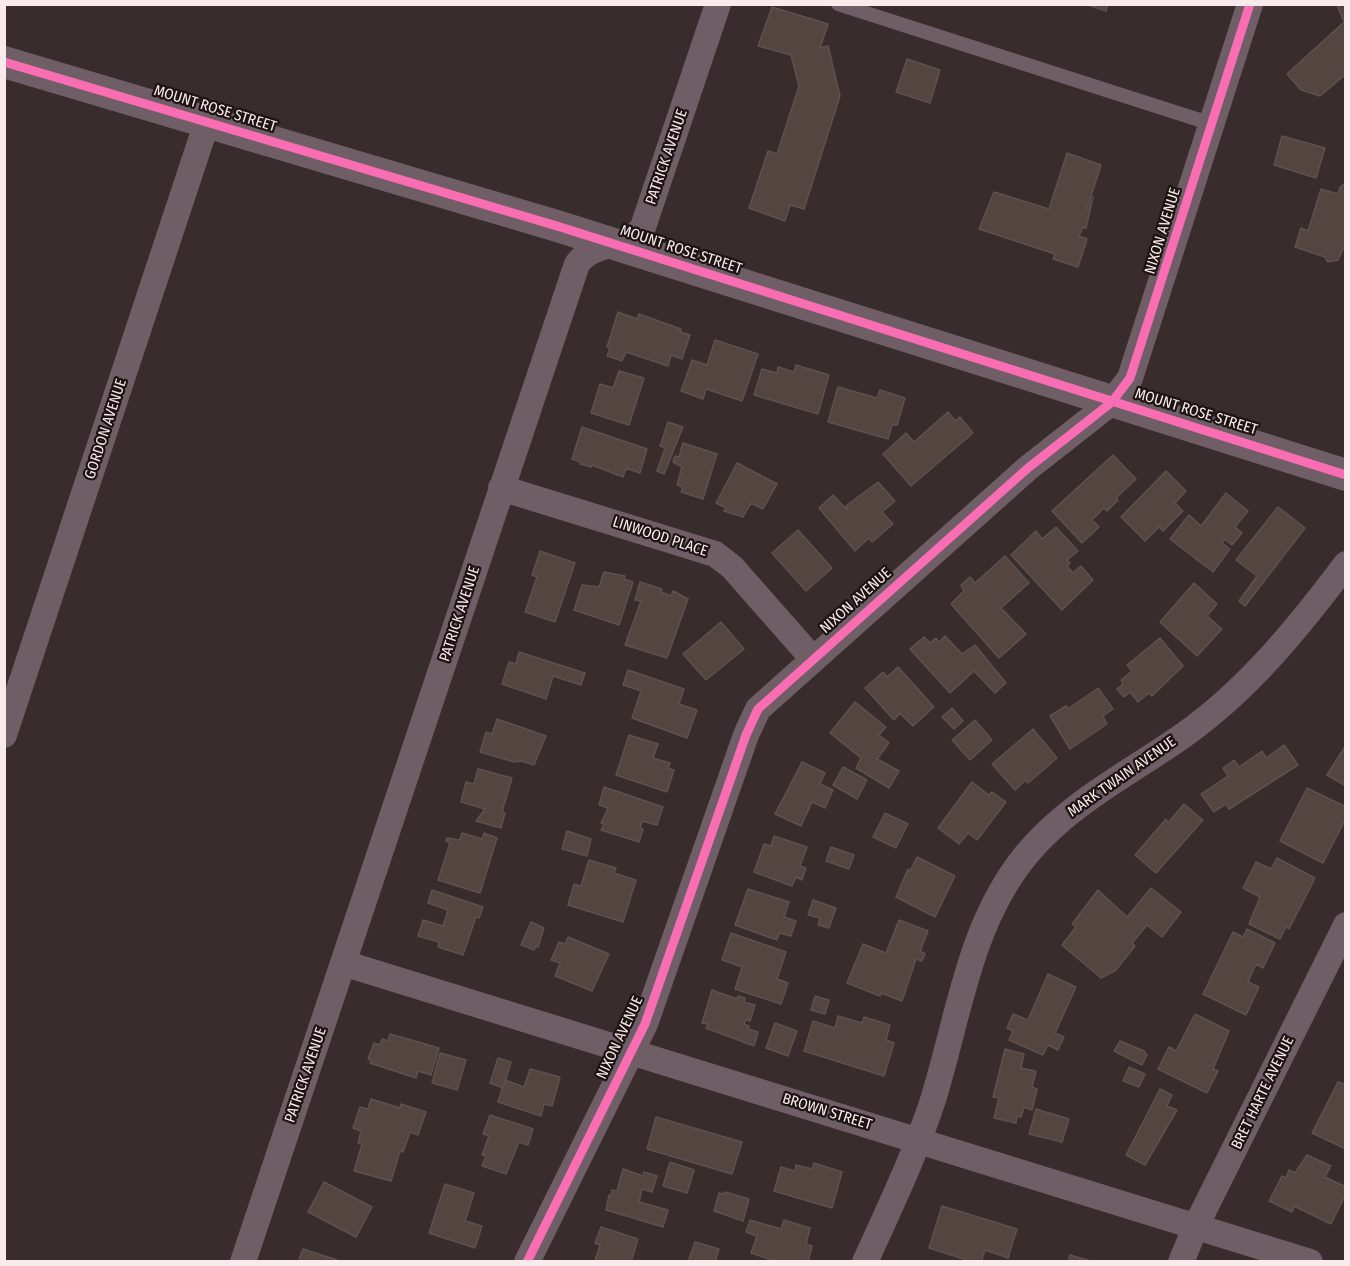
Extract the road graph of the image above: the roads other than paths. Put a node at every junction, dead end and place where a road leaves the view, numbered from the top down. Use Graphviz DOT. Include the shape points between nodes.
graph roads {
  1 [pos="718,4"];
  2 [pos="838,4"];
  3 [pos="1250,4"];
  4 [pos="4,62"];
  5 [pos="207,122"];
  6 [pos="1212,124"];
  7 [pos="611,244"];
  8 [pos="1112,402"];
  9 [pos="1346,475"];
  10 [pos="501,488"];
  11 [pos="1346,564"];
  12 [pos="813,659"];
  13 [pos="4,735"];
  14 [pos="1346,925"];
  15 [pos="343,963"];
  16 [pos="632,1054"];
  17 [pos="919,1140"];
  18 [pos="1196,1226"];
  19 [pos="243,1262"];
  20 [pos="527,1262"];
  21 [pos="865,1262"];
  22 [pos="1181,1262"];
  23 [pos="1310,1262"];
  1 -- 7 [label="street, PATRICK AVENUE" via="643,227 638,234"];
  2 -- 6 [label="lane"];
  3 -- 6 [label="street, NIXON AVENUE"];
  4 -- 5 [label="street, MOUNT ROSE STREET"];
  5 -- 7 [label="street, MOUNT ROSE STREET"];
  5 -- 13 [label="street, GORDON AVENUE"];
  6 -- 8 [label="street, NIXON AVENUE" via="1139,358"];
  7 -- 8 [label="street, MOUNT ROSE STREET"];
  7 -- 10 [label="street, PATRICK AVENUE" via="583,255 577,264"];
  8 -- 9 [label="street, MOUNT ROSE STREET"];
  8 -- 12 [label="street, NIXON AVENUE" via="1028,468"];
  10 -- 12 [label="street, LINWOOD PLACE" via="715,555 732,567"];
  10 -- 15 [label="street, PATRICK AVENUE"];
  11 -- 17 [label="street, MARK TWAIN AVENUE" via="1295,629 1239,689 1181,737 1082,802 1026,855 989,917 972,955"];
  12 -- 16 [label="street, NIXON AVENUE" via="752,719"];
  14 -- 18 [label="street, BRET HARTE AVENUE"];
  15 -- 16 [label="street, BROWN STREET"];
  15 -- 19 [label="street, PATRICK AVENUE"];
  16 -- 17 [label="street, BROWN STREET"];
  16 -- 20 [label="street, NIXON AVENUE"];
  17 -- 18 [label="street, BROWN STREET"];
  17 -- 21 [label="street, MARK TWAIN AVENUE"];
  18 -- 22 [label="street, BRET HARTE AVENUE"];
  18 -- 23 [label="street, BROWN STREET"];
}
